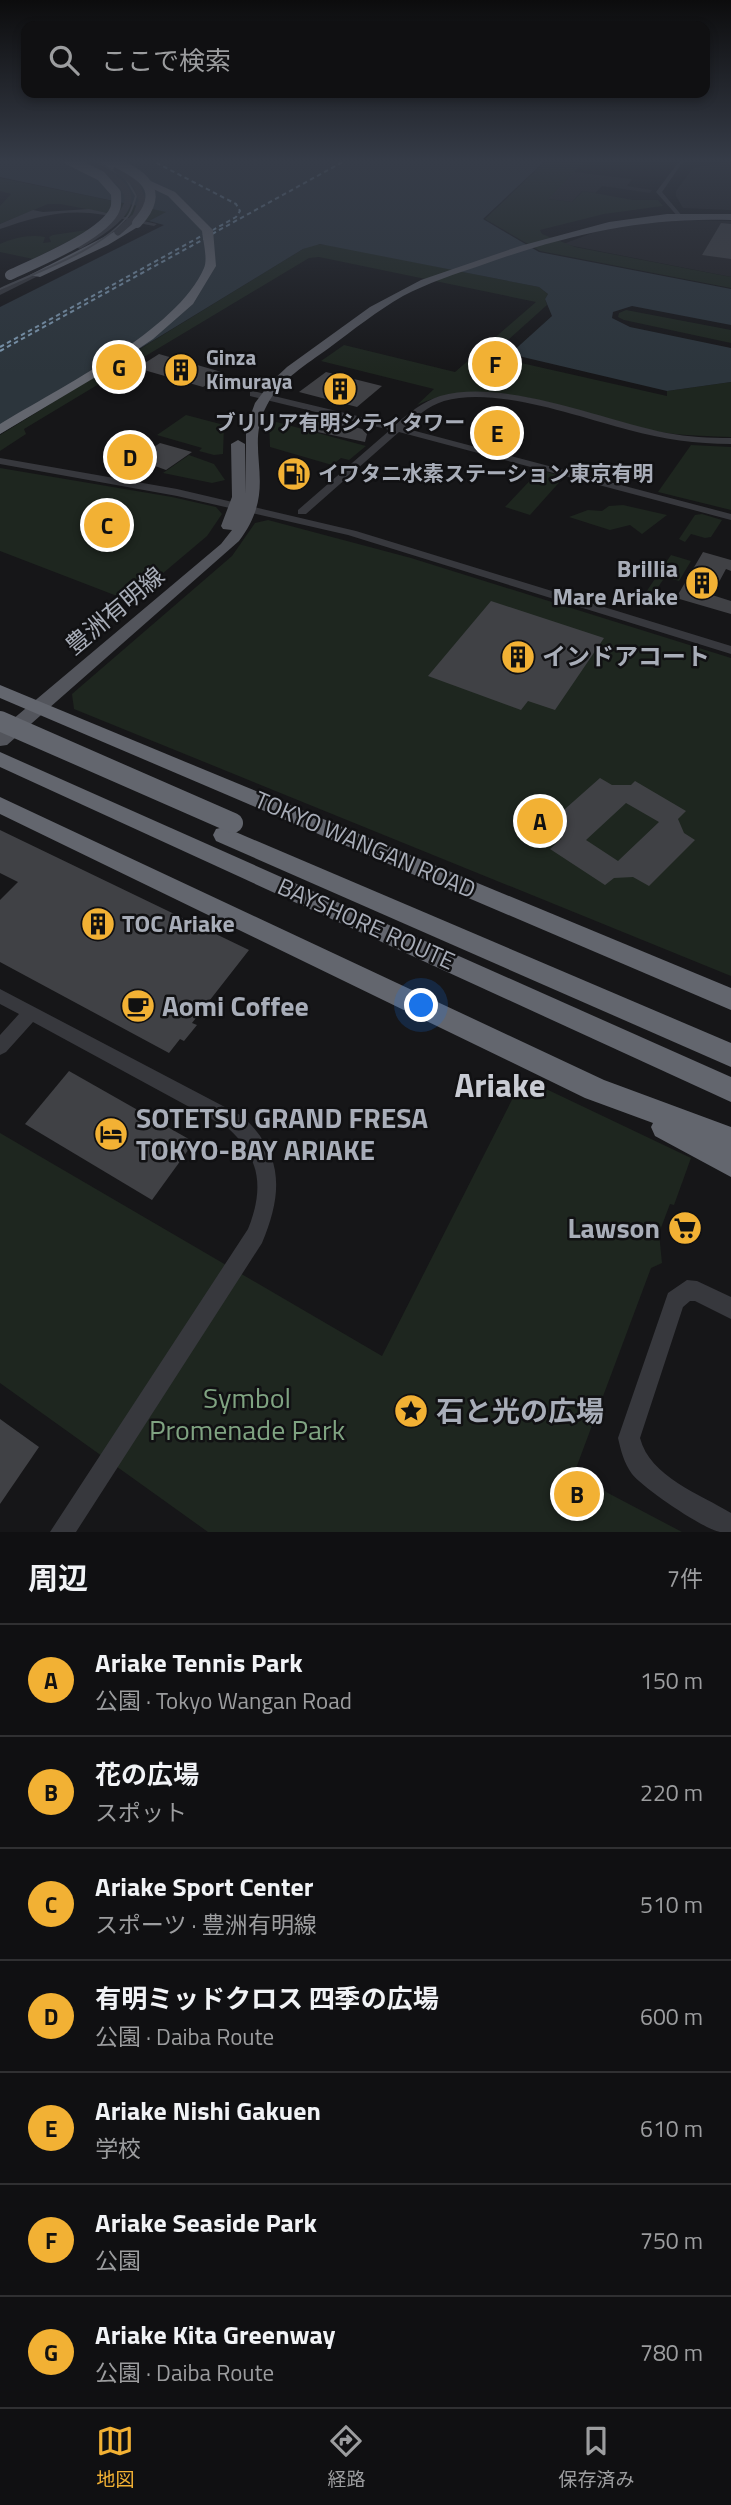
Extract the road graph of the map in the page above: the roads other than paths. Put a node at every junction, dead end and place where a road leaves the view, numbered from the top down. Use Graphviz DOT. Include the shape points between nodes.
graph roads {
  1 [pos="96,230"];
  2 [pos="105,230"];
  3 [pos="119,230"];
  4 [pos="126,230"];
  5 [pos="201,230"];
  6 [pos="208,230"];
  7 [pos="576,230"];
  8 [pos="36,275"];
  9 [pos="427,278"];
  10 [pos="0,282"];
  11 [pos="413,287"];
  12 [pos="391,290"];
  13 [pos="0,293"];
  14 [pos="259,395"];
  15 [pos="242,411"];
  16 [pos="0,421"];
  17 [pos="397,428"];
  18 [pos="0,432"];
  19 [pos="238,436"];
  20 [pos="731,441"];
  21 [pos="3,458"];
  22 [pos="245,503"];
  23 [pos="302,512"];
  24 [pos="731,517"];
  25 [pos="731,642"];
  26 [pos="731,650"];
  27 [pos="0,691"];
  28 [pos="33,705"];
  29 [pos="0,722"];
  30 [pos="0,738"];
  31 [pos="0,760"];
  32 [pos="0,775"];
  33 [pos="0,805"];
  34 [pos="228,829"];
  35 [pos="203,859"];
  36 [pos="593,941"];
  37 [pos="731,986"];
  38 [pos="0,996"];
  39 [pos="731,999"];
  40 [pos="30,1014"];
  41 [pos="0,1047"];
  42 [pos="731,1055"];
  43 [pos="595,1089"];
  44 [pos="731,1090"];
  45 [pos="731,1140"];
  46 [pos="731,1163"];
  47 [pos="731,1308"];
  48 [pos="731,1525"];
  49 [pos="62,1532"];
  1 -- 10 [label="highway, bridge"];
  2 -- 10 [label="street, bridge"];
  3 -- 8 [label="street, bridge"];
  4 -- 8 [label="highway, bridge"];
  5 -- 16 [label="highway, bridge" via="205,261 193,289 165,317"];
  6 -- 18 [label="highway, bridge" via="214,250 201,289 172,319"];
  7 -- 9 [label="main road"];
  8 -- 13 [label="street"];
  9 -- 11 [label="main road"];
  9 -- 12 [label="main road"];
  11 -- 12 [label="main road"];
  11 -- 14 [label="main road"];
  12 -- 14 [label="main road" via="278,369"];
  14 -- 15 [label="main road"];
  14 -- 17 [label="street"];
  14 -- 22 [label="main road" via="251,427 255,482"];
  17 -- 20 [label="street" via="435,400 487,394 664,436"];
  17 -- 23 [label="street"];
  17 -- 24 [label="street"];
  19 -- 22 [label="main road"];
  21 -- 22 [label="street"];
  22 -- 23 [label="street"];
  22 -- 26 [label="street"];
  22 -- 28 [label="main road, 豊洲有明線" via="237,534 210,562"];
  23 -- 25 [label="street"];
  27 -- 28 [label="highway, TOKYO WANGAN ROAD"];
  28 -- 29 [label="main road, 豊洲有明線"];
  28 -- 30 [label="main road, 豊洲有明線"];
  28 -- 36 [label="highway, TOKYO WANGAN ROAD"];
  29 -- 34 [label="highway, bridge"];
  30 -- 34 [label="highway, BAYSHORE ROUTE"];
  31 -- 35 [label="highway"];
  32 -- 35 [label="highway"];
  33 -- 43 [label="highway"];
  34 -- 42 [label="highway, BAYSHORE ROUTE" via="339,885"];
  35 -- 44 [label="highway" via="445,966 489,980"];
  36 -- 37 [label="highway"];
  36 -- 39 [label="highway, TOKYO WANGAN ROAD"];
  38 -- 40 [label="street"];
  40 -- 41 [label="street"];
  40 -- 49 [label="street" via="235,1122 257,1144 268,1180 264,1217 255,1236"];
  43 -- 45 [label="highway"];
  43 -- 46 [label="highway"];
  47 -- 48 [label="street" via="697,1291 687,1290 676,1300 629,1438 641,1470"];
}
